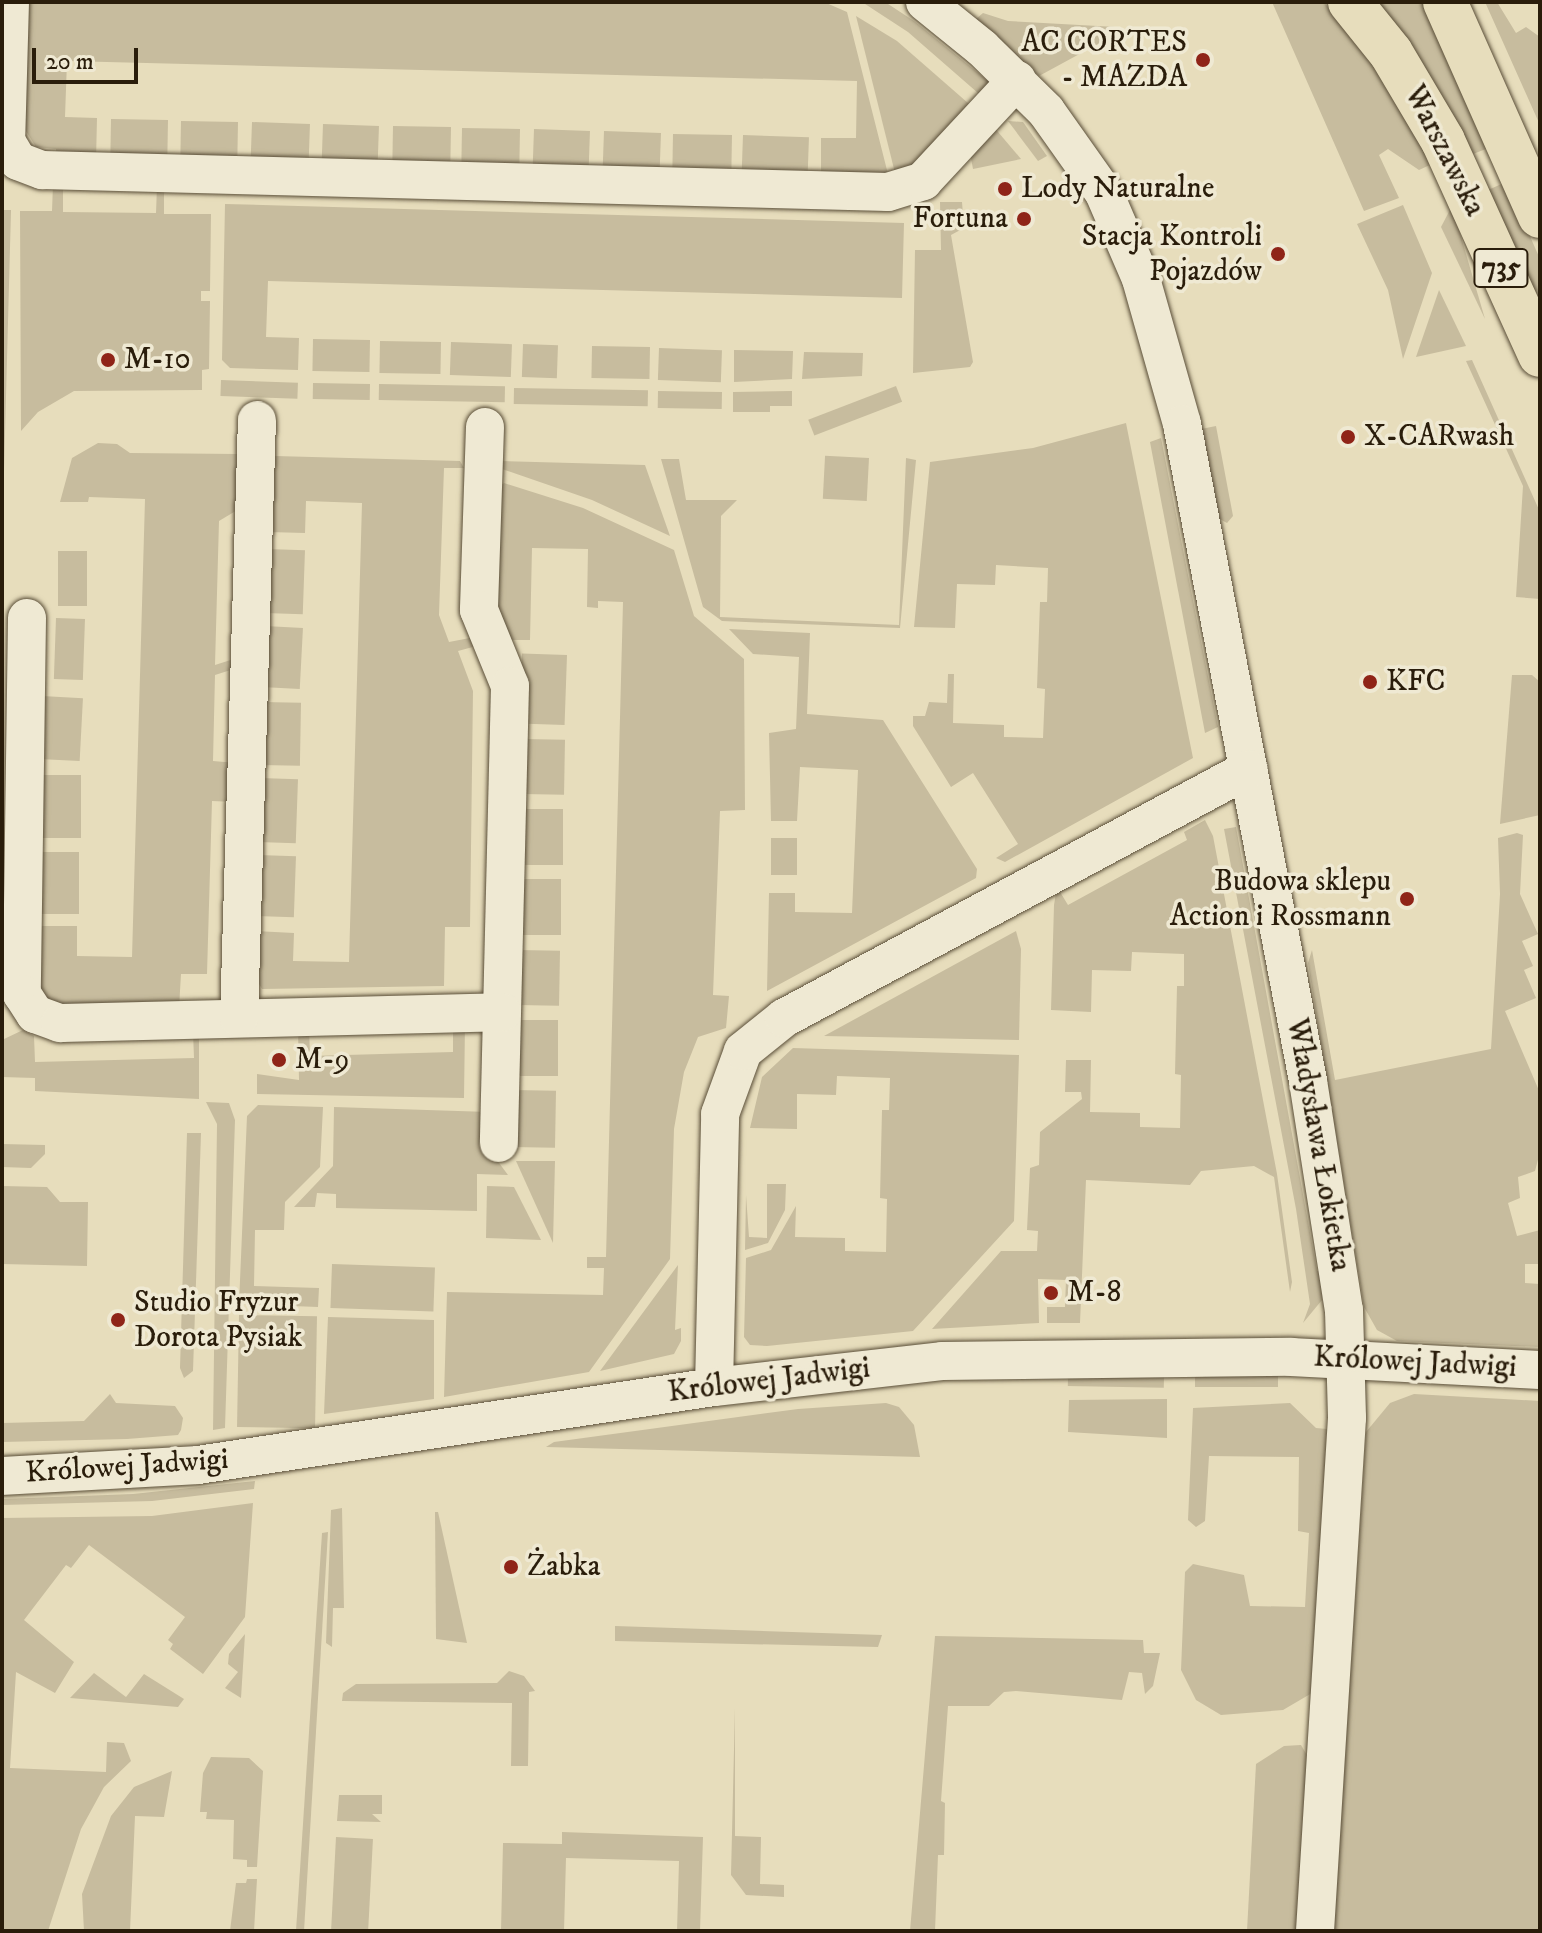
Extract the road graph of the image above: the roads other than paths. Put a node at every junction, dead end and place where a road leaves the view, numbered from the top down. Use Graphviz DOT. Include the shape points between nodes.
graph roads {
  1 [pos="10,2"];
  2 [pos="925,2"];
  3 [pos="1350,2"];
  4 [pos="1445,2"];
  5 [pos="1017,80"];
  6 [pos="1540,216"];
  7 [pos="1540,355"];
  8 [pos="257,420"];
  9 [pos="485,427"];
  10 [pos="27,618"];
  11 [pos="1249,769"];
  12 [pos="502,1012"];
  13 [pos="239,1018"];
  14 [pos="499,1143"];
  15 [pos="1347,1359"];
  16 [pos="1540,1370"];
  17 [pos="714,1387"];
  18 [pos="2,1476"];
  19 [pos="1315,1931"];
  1 -- 5 [label="street" via="6,141 18,161 42,170 888,192 923,181"];
  2 -- 5 [label="street, Władysława Łokietka"];
  3 -- 7 [label="main road, Warszawska / 735" via="1391,53 1437,129"];
  4 -- 6 [label="main road, Warszawska / 735"];
  5 -- 11 [label="street, Władysława Łokietka" via="1074,146 1110,204 1141,279 1168,370"];
  8 -- 13 [label="street"];
  9 -- 12 [label="street" via="479,610 510,686"];
  10 -- 13 [label="street" via="23,1001 35,1014 60,1023"];
  11 -- 15 [label="street, Władysława Łokietka" via="1324,1168"];
  11 -- 17 [label="street" via="784,1018 743,1051 723,1094 720,1114"];
  12 -- 13 [label="street"];
  12 -- 14 [label="street"];
  15 -- 16 [label="street, Królowej Jadwigi"];
  15 -- 17 [label="street, Królowej Jadwigi" via="1022,1357"];
  15 -- 19 [label="street, Władysława Łokietka"];
  17 -- 18 [label="street, Królowej Jadwigi" via="227,1461"];
}
